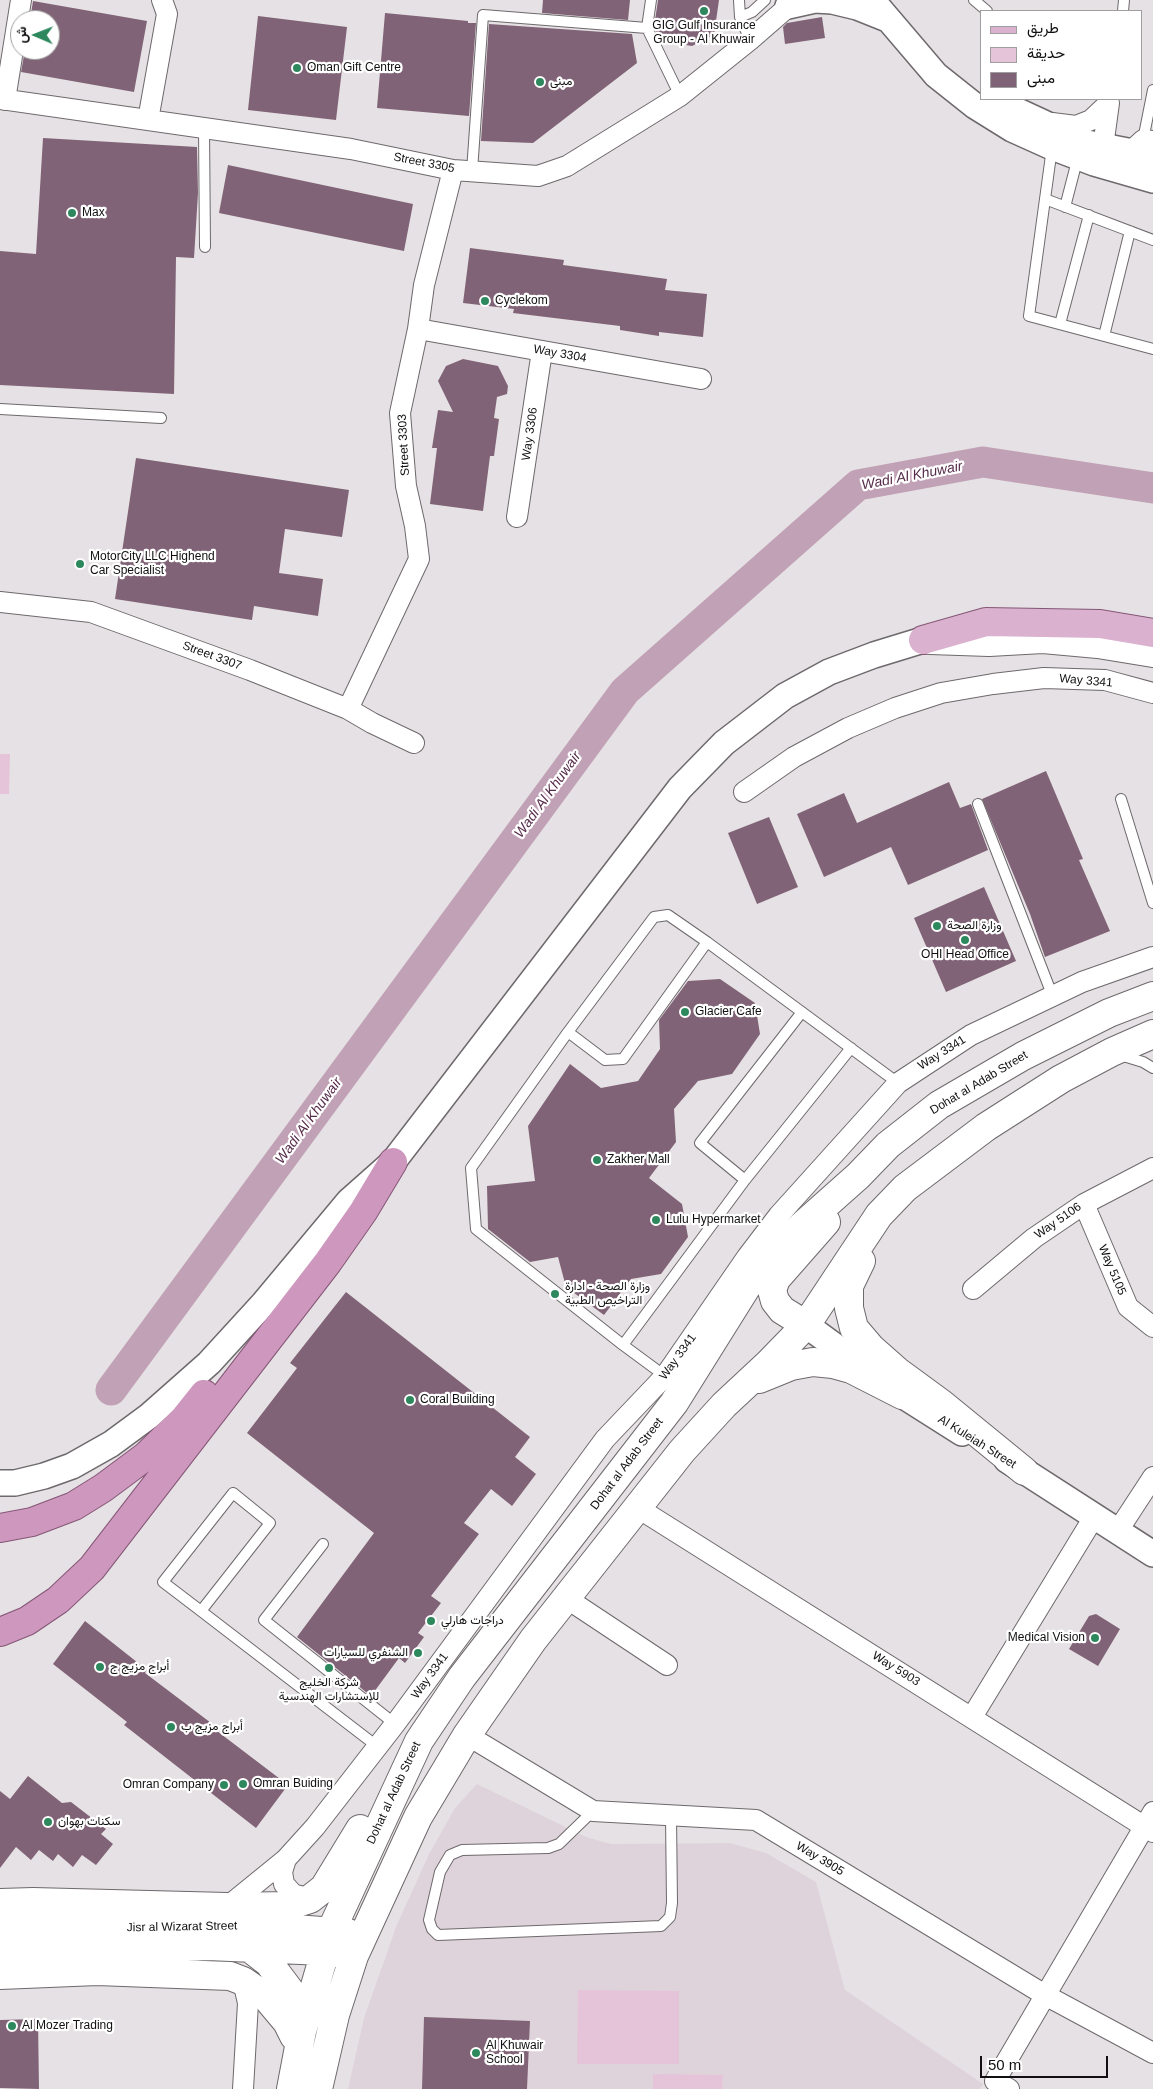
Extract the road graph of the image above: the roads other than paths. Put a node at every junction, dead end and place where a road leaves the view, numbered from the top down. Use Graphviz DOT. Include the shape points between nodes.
graph roads {
  1 [pos="21,0"];
  2 [pos="162,0"];
  3 [pos="651,0"];
  4 [pos="739,0"];
  5 [pos="872,0"];
  6 [pos="974,0"];
  7 [pos="785,2"];
  8 [pos="987,10"];
  9 [pos="740,17"];
  10 [pos="893,24"];
  11 [pos="647,28"];
  12 [pos="750,40"];
  13 [pos="980,90"];
  14 [pos="1153,90"];
  15 [pos="680,96"];
  16 [pos="2,99"];
  17 [pos="994,100"];
  18 [pos="1110,101"];
  19 [pos="1151,111"];
  20 [pos="148,120"];
  21 [pos="1038,122"];
  22 [pos="204,128"];
  23 [pos="1052,147"];
  24 [pos="1102,147"];
  25 [pos="1145,148"];
  26 [pos="1078,157"];
  27 [pos="462,170"];
  28 [pos="1153,180"];
  29 [pos="1045,199"];
  30 [pos="1065,207"];
  31 [pos="1089,215"];
  32 [pos="1130,231"];
  33 [pos="1153,240"];
  34 [pos="205,247"];
  35 [pos="1060,324"];
  36 [pos="418,329"];
  37 [pos="1104,336"];
  38 [pos="1153,349"];
  39 [pos="542,351"];
  40 [pos="701,379"];
  41 [pos="0,409"];
  42 [pos="161,418"];
  43 [pos="517,517"];
  44 [pos="0,602"];
  45 [pos="1153,633"];
  46 [pos="924,640"];
  47 [pos="1153,653"];
  48 [pos="1153,693"];
  49 [pos="348,709"];
  50 [pos="414,743"];
  51 [pos="744,792"];
  52 [pos="1121,799"];
  53 [pos="978,804"];
  54 [pos="1153,903"];
  55 [pos="707,942"];
  56 [pos="1153,957"];
  57 [pos="1153,996"];
  58 [pos="1053,998"];
  59 [pos="802,1012"];
  60 [pos="568,1032"];
  61 [pos="1153,1034"];
  62 [pos="851,1048"];
  63 [pos="1112,1052"];
  64 [pos="1153,1068"];
  65 [pos="898,1082"];
  66 [pos="393,1162"];
  67 [pos="1153,1168"];
  68 [pos="858,1176"];
  69 [pos="745,1180"];
  70 [pos="1084,1204"];
  71 [pos="879,1215"];
  72 [pos="806,1247"];
  73 [pos="973,1289"];
  74 [pos="806,1325"];
  75 [pos="1153,1327"];
  76 [pos="623,1345"];
  77 [pos="665,1376"];
  78 [pos="744,1386"];
  79 [pos="902,1395"];
  80 [pos="605,1438"];
  81 [pos="629,1463"];
  82 [pos="1024,1471"];
  83 [pos="1153,1477"];
  84 [pos="0,1483"];
  85 [pos="638,1508"];
  86 [pos="1094,1517"];
  87 [pos="0,1528"];
  88 [pos="1117,1532"];
  89 [pos="323,1544"];
  90 [pos="1153,1554"];
  91 [pos="566,1598"];
  92 [pos="201,1611"];
  93 [pos="0,1632"];
  94 [pos="667,1665"];
  95 [pos="972,1717"];
  96 [pos="395,1724"];
  97 [pos="467,1736"];
  98 [pos="419,1741"];
  99 [pos="378,1747"];
  100 [pos="593,1811"];
  101 [pos="671,1816"];
  102 [pos="1150,1823"];
  103 [pos="286,1859"];
  104 [pos="310,1899"];
  105 [pos="0,1903"];
  106 [pos="227,1907"];
  107 [pos="0,1932"];
  108 [pos="328,1941"];
  109 [pos="246,1946"];
  110 [pos="359,1946"];
  111 [pos="0,1958"];
  112 [pos="0,1976"];
  113 [pos="242,1981"];
  114 [pos="1045,1995"];
  115 [pos="288,2025"];
  116 [pos="246,2031"];
  117 [pos="1153,2053"];
  118 [pos="292,2082"];
  119 [pos="998,2086"];
  120 [pos="243,2089"];
  121 [pos="318,2089"];
  1 -- 16 [label="street"];
  2 -- 20 [label="street" via="167,14"];
  3 -- 11 [label="lane"];
  4 -- 9 [label="lane"];
  5 -- 10 [label="street"];
  6 -- 8 [label="lane"];
  7 -- 9 [label="lane"];
  7 -- 10 [label="street" via="832,1 857,7"];
  7 -- 12 [label="street, Street 3305"];
  9 -- 12 [label="lane"];
  10 -- 13 [label="street"];
  10 -- 23 [label="street" via="936,75 975,106 1012,129"];
  11 -- 15 [label="lane"];
  11 -- 27 [label="lane" via="483,16"];
  12 -- 15 [label="street, Street 3305"];
  14 -- 19 [label="lane"];
  15 -- 27 [label="street, Street 3305" via="567,166 538,176"];
  16 -- 20 [label="street, Street 3305"];
  17 -- 21 [label="street"];
  18 -- 21 [label="street" via="1091,120 1076,126"];
  18 -- 24 [label="street"];
  19 -- 25 [label="lane"];
  20 -- 22 [label="street, Street 3305"];
  21 -- 24 [label="street"];
  22 -- 27 [label="street, Street 3305" via="351,149"];
  22 -- 34 [label="lane"];
  23 -- 26 [label="street"];
  23 -- 29 [label="lane"];
  24 -- 25 [label="street"];
  26 -- 28 [label="street"];
  26 -- 30 [label="lane"];
  27 -- 36 [label="street, Street 3303" via="424,285"];
  29 -- 30 [label="lane"];
  29 -- 35 [label="lane" via="1029,316"];
  30 -- 31 [label="lane"];
  31 -- 32 [label="lane"];
  31 -- 35 [label="lane"];
  32 -- 33 [label="lane"];
  32 -- 37 [label="lane"];
  35 -- 37 [label="lane"];
  36 -- 39 [label="street, Way 3304"];
  36 -- 49 [label="street, Street 3303" via="400,413 406,486 416,526 419,559"];
  37 -- 38 [label="lane"];
  39 -- 40 [label="street, Way 3304"];
  39 -- 43 [label="street, Way 3306"];
  41 -- 42 [label="lane"];
  44 -- 49 [label="street, Street 3307" via="91,612"];
  45 -- 46 [label="main road" via="1100,624 986,622"];
  46 -- 47 [label="main road" via="989,642 1043,639"];
  46 -- 66 [label="street" via="829,672 785,696 724,743 680,788"];
  48 -- 51 [label="street, Way 3341" via="1105,680 1044,678 941,693 848,728 794,757"];
  49 -- 50 [label="street, Street 3307"];
  52 -- 54 [label="lane"];
  53 -- 58 [label="lane"];
  55 -- 59 [label="lane"];
  55 -- 60 [label="lane" via="668,915 654,917"];
  55 -- 60 [label="lane" via="623,1059 605,1060"];
  56 -- 58 [label="street, Way 3341" via="1082,982"];
  57 -- 68 [label="main road, Dohat al Adab Street" via="1110,1013 1023,1056 939,1105 888,1145"];
  58 -- 65 [label="street, Way 3341" via="971,1035"];
  59 -- 62 [label="lane"];
  59 -- 69 [label="lane" via="700,1143"];
  60 -- 76 [label="lane" via="471,1168 476,1229"];
  61 -- 63 [label="main road"];
  62 -- 65 [label="lane"];
  62 -- 69 [label="lane"];
  63 -- 64 [label="lane"];
  63 -- 71 [label="main road" via="1061,1079 986,1126 905,1188"];
  65 -- 77 [label="street, Way 3341" via="780,1215"];
  66 -- 84 [label="street" via="349,1201 209,1362 149,1416 111,1444 72,1466 34,1479"];
  66 -- 87 [label="highway" via="184,1419 146,1456 74,1506 32,1522"];
  66 -- 93 [label="highway" via="328,1262 92,1568 58,1600 27,1621"];
  67 -- 70 [label="street, Way 5106"];
  68 -- 72 [label="main road"];
  68 -- 81 [label="main road, Dohat al Adab Street" via="777,1248 749,1283 674,1403"];
  69 -- 76 [label="lane"];
  70 -- 73 [label="street, Way 5106" via="1034,1238"];
  70 -- 75 [label="street, Way 5105" via="1128,1307"];
  71 -- 72 [label="main road" via="854,1237 812,1294 804,1300 796,1300 786,1290 787,1282"];
  71 -- 74 [label="main road"];
  71 -- 82 [label="main road" via="849,1286 848,1308 854,1328 897,1371"];
  72 -- 74 [label="main road" via="776,1279 772,1290 774,1301 782,1310"];
  74 -- 78 [label="main road"];
  74 -- 79 [label="street, Al Kuleiah Street"];
  76 -- 77 [label="lane"];
  77 -- 80 [label="street, Way 3341"];
  78 -- 79 [label="main road" via="791,1366 812,1362 851,1368"];
  78 -- 85 [label="main road" via="682,1451"];
  79 -- 82 [label="street, Al Kuleiah Street"];
  80 -- 81 [label="street"];
  80 -- 96 [label="street, Way 3341"];
  81 -- 98 [label="main road, Dohat al Adab Street" via="462,1677"];
  82 -- 86 [label="street, Al Kuleiah Street"];
  83 -- 88 [label="street"];
  85 -- 91 [label="main road"];
  85 -- 95 [label="street, Way 5903"];
  86 -- 88 [label="street, Al Kuleiah Street"];
  86 -- 95 [label="street"];
  88 -- 90 [label="street, Al Kuleiah Street"];
  89 -- 96 [label="lane" via="264,1620"];
  91 -- 94 [label="street"];
  91 -- 97 [label="main road"];
  92 -- 92 [label="lane" via="163,1582 233,1493 270,1523"];
  92 -- 99 [label="lane"];
  95 -- 102 [label="street, Way 5903"];
  96 -- 99 [label="street, Way 3341"];
  97 -- 100 [label="street, Way 3905"];
  97 -- 110 [label="main road" via="418,1818"];
  98 -- 104 [label="main road" via="383,1785 324,1888"];
  98 -- 108 [label="main road, Dohat al Adab Street"];
  99 -- 103 [label="street, Way 3341"];
  100 -- 101 [label="street, Way 3905"];
  100 -- 101 [label="lane" via="559,1844 548,1848 462,1850 450,1855 440,1872 429,1920 432,1930 438,1935 661,1926 670,1918 672,1903"];
  101 -- 114 [label="street, Way 3905" via="756,1820"];
  102 -- 114 [label="street"];
  103 -- 104 [label="street" via="282,1872 284,1884 293,1894"];
  103 -- 106 [label="street, Way 3341"];
  104 -- 106 [label="main road" via="288,1906"];
  105 -- 106 [label="main road"];
  107 -- 108 [label="main road, Jisr al Wizarat Street" via="51,1928 255,1926"];
  108 -- 109 [label="main road, Jisr al Wizarat Street"];
  108 -- 110 [label="main road, Jisr al Wizarat Street"];
  108 -- 118 [label="main road, Dohat al Adab Street" via="302,2031"];
  109 -- 111 [label="main road, Jisr al Wizarat Street" via="63,1951"];
  109 -- 115 [label="main road" via="269,1963 290,1991 294,2005"];
  110 -- 121 [label="main road" via="335,2015"];
  112 -- 113 [label="main road" via="97,1971 230,1976"];
  113 -- 115 [label="main road" via="266,1997"];
  113 -- 116 [label="street" via="248,2003"];
  114 -- 117 [label="street, Way 3905"];
  114 -- 119 [label="street"];
  115 -- 116 [label="street" via="267,2015 255,2020"];
  115 -- 118 [label="main road"];
  116 -- 120 [label="street"];
}
